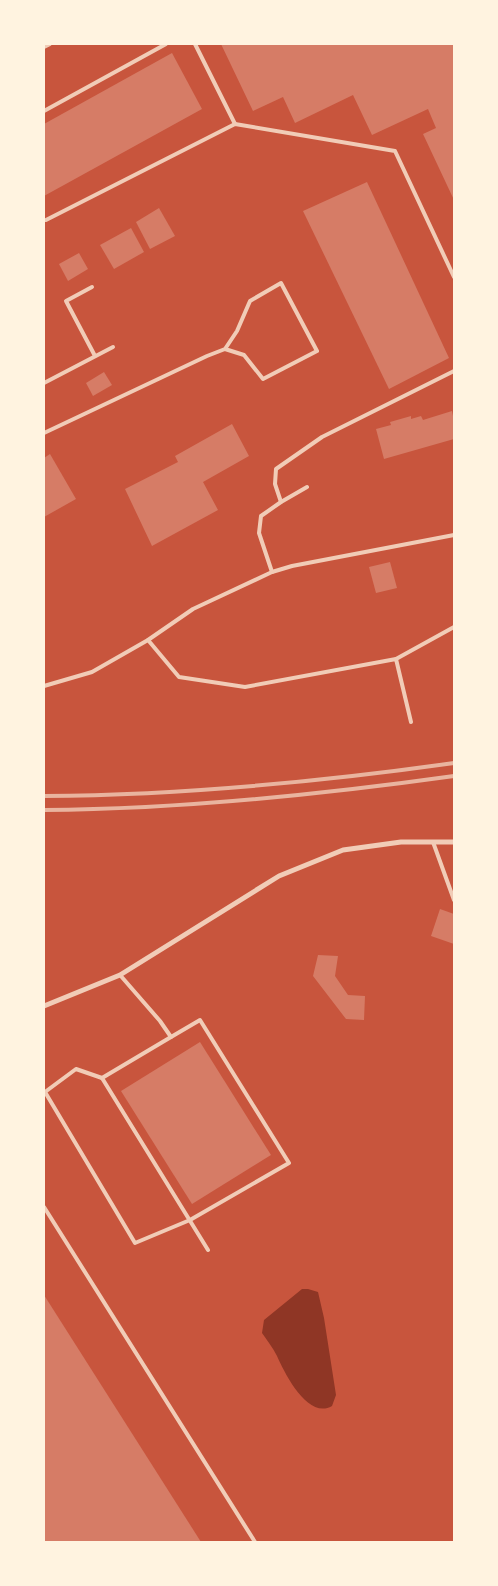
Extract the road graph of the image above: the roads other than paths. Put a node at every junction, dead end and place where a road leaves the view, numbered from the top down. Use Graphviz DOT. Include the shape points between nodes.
graph roads {
  1 [pos="50,44"];
  2 [pos="166,44"];
  3 [pos="195,44"];
  4 [pos="44,47"];
  5 [pos="44,111"];
  6 [pos="235,124"];
  7 [pos="46,220"];
  8 [pos="454,277"];
  9 [pos="92,287"];
  10 [pos="113,347"];
  11 [pos="225,349"];
  12 [pos="95,356"];
  13 [pos="454,371"];
  14 [pos="44,383"];
  15 [pos="44,426"];
  16 [pos="45,432"];
  17 [pos="307,487"];
  18 [pos="281,502"];
  19 [pos="454,535"];
  20 [pos="272,572"];
  21 [pos="454,628"];
  22 [pos="148,640"];
  23 [pos="396,659"];
  24 [pos="44,686"];
  25 [pos="411,722"];
  26 [pos="433,842"];
  27 [pos="454,842"];
  28 [pos="454,900"];
  29 [pos="120,975"];
  30 [pos="44,1006"];
  31 [pos="171,1037"];
  32 [pos="102,1078"];
  33 [pos="44,1207"];
  34 [pos="190,1220"];
  35 [pos="208,1250"];
  36 [pos="255,1542"];
  1 -- 4 [label="lane"];
  2 -- 5 [label="lane"];
  3 -- 6 [label="lane"];
  6 -- 7 [label="lane"];
  6 -- 8 [label="lane" via="396,151"];
  9 -- 12 [label="lane" via="66,301"];
  10 -- 12 [label="lane"];
  11 -- 11 [label="lane" via="244,355 263,379 317,351 282,283 250,301"];
  11 -- 16 [label="lane"];
  12 -- 14 [label="lane"];
  13 -- 18 [label="lane" via="322,437 276,469 275,484"];
  15 -- 16 [label="lane"];
  17 -- 18 [label="lane"];
  18 -- 20 [label="lane" via="261,516 259,533"];
  19 -- 20 [label="lane"];
  20 -- 22 [label="lane" via="193,609"];
  21 -- 23 [label="lane"];
  22 -- 23 [label="lane" via="179,677 245,687"];
  22 -- 24 [label="lane" via="92,672"];
  23 -- 25 [label="lane"];
  26 -- 27 [label="street"];
  26 -- 28 [label="lane"];
  26 -- 29 [label="street" via="401,842 343,850 280,876"];
  29 -- 30 [label="street"];
  29 -- 31 [label="lane"];
  31 -- 32 [label="lane"];
  31 -- 34 [label="lane" via="200,1020 289,1163"];
  32 -- 34 [label="lane"];
  32 -- 34 [label="lane" via="76,1069 45,1092 135,1243"];
  33 -- 36 [label="lane"];
  34 -- 35 [label="lane"];
}
